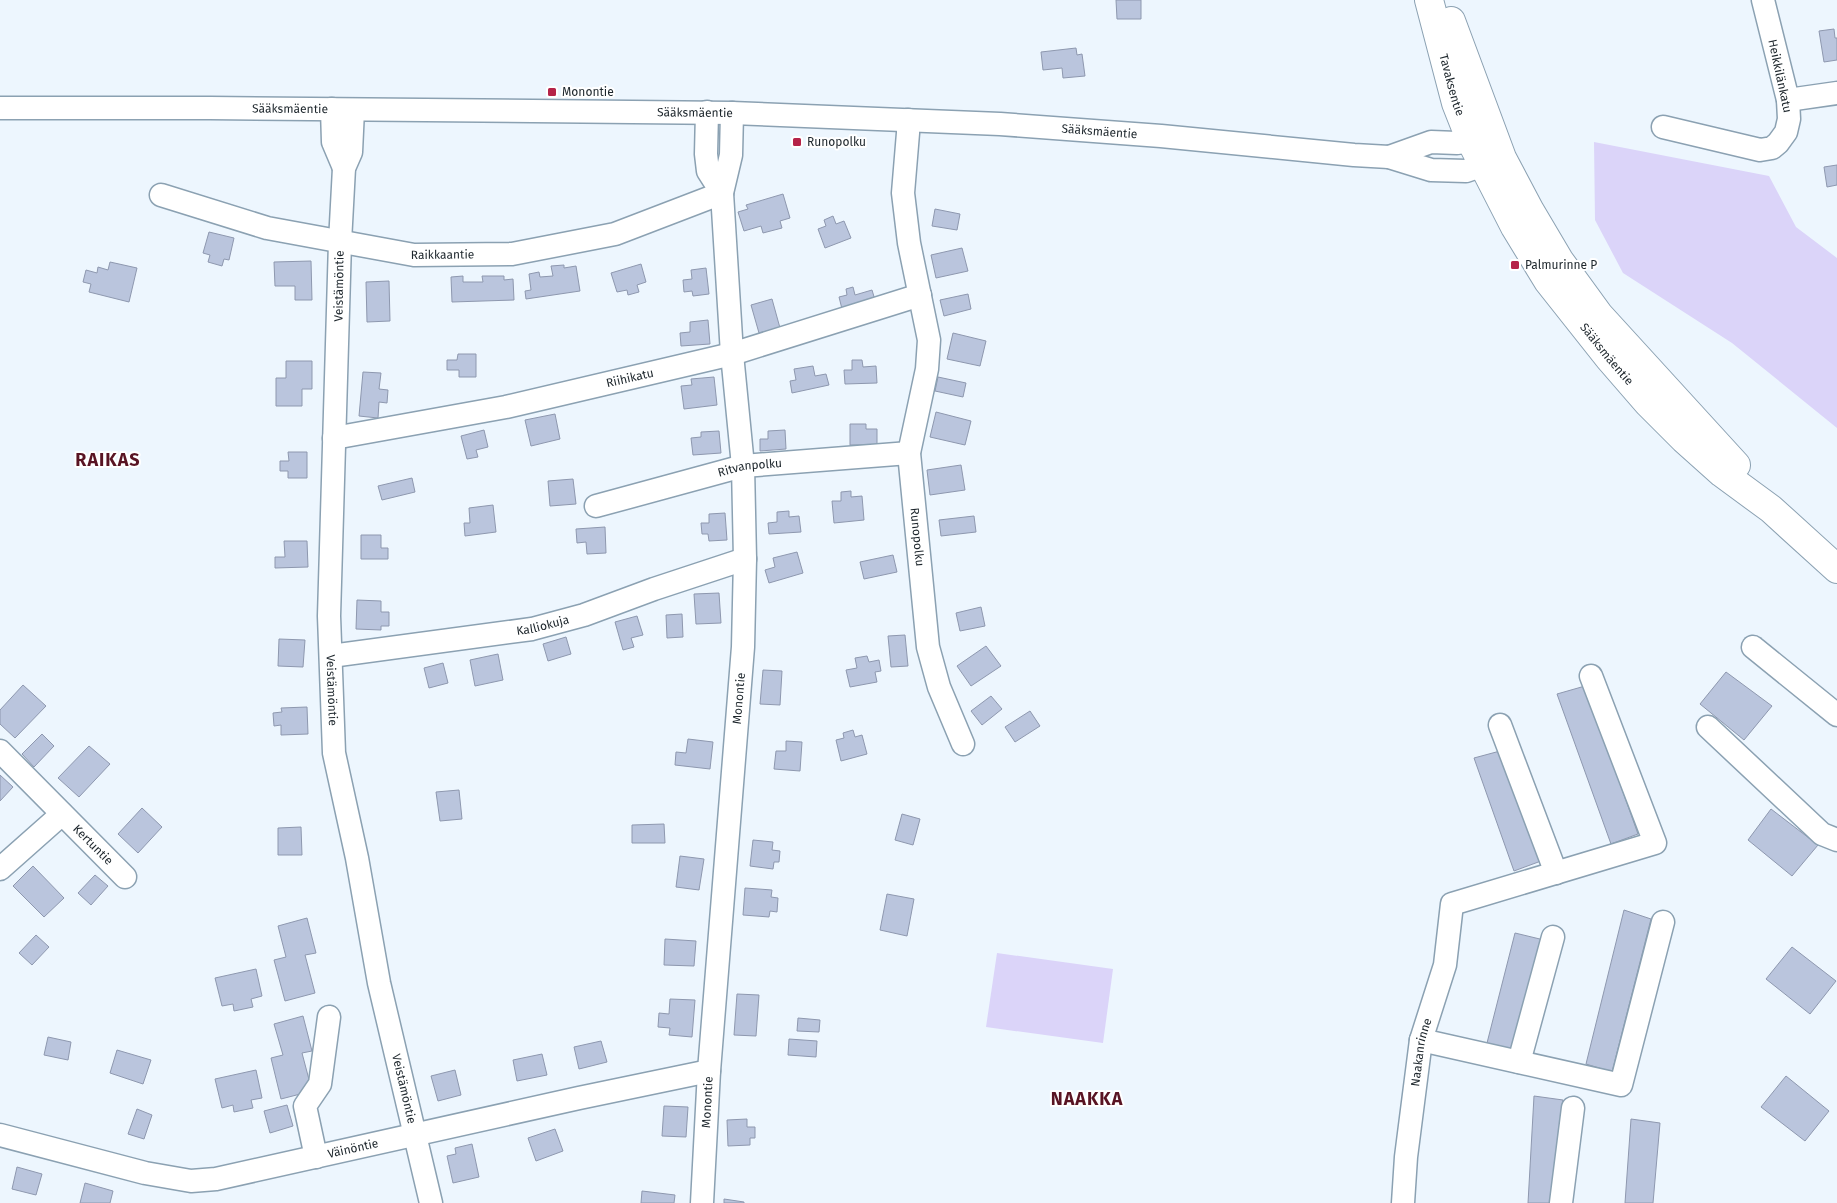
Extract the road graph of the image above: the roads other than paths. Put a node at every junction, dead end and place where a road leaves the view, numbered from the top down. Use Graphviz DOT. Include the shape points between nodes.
graph roads {
  1 [pos="1429,0"];
  2 [pos="1443,0"];
  3 [pos="1763,0"];
  4 [pos="1837,93"];
  5 [pos="1788,100"];
  6 [pos="0,108"];
  7 [pos="342,109"];
  8 [pos="707,112"];
  9 [pos="732,113"];
  10 [pos="908,120"];
  11 [pos="1663,127"];
  12 [pos="1481,136"];
  13 [pos="1389,157"];
  14 [pos="1492,162"];
  15 [pos="722,193"];
  16 [pos="161,195"];
  17 [pos="340,242"];
  18 [pos="920,295"];
  19 [pos="732,354"];
  20 [pos="334,438"];
  21 [pos="909,452"];
  22 [pos="743,466"];
  23 [pos="596,506"];
  24 [pos="745,559"];
  25 [pos="1837,569"];
  26 [pos="1753,647"];
  27 [pos="331,656"];
  28 [pos="1591,676"];
  29 [pos="1837,715"];
  30 [pos="1500,725"];
  31 [pos="1708,728"];
  32 [pos="964,744"];
  33 [pos="0,751"];
  34 [pos="62,814"];
  35 [pos="1837,840"];
  36 [pos="0,869"];
  37 [pos="1556,873"];
  38 [pos="125,877"];
  39 [pos="1663,922"];
  40 [pos="1553,937"];
  41 [pos="329,1017"];
  42 [pos="1421,1040"];
  43 [pos="1519,1062"];
  44 [pos="709,1071"];
  45 [pos="1573,1108"];
  46 [pos="0,1135"];
  47 [pos="416,1136"];
  48 [pos="316,1157"];
  49 [pos="431,1203"];
  50 [pos="702,1203"];
  51 [pos="1403,1203"];
  52 [pos="1561,1203"];
  1 -- 12 [label="main road, Tavaksentie" via="1456,103"];
  2 -- 12 [label="main road, Tavaksentie"];
  3 -- 5 [label="street, Heikkilänkatu"];
  4 -- 5 [label="street"];
  5 -- 11 [label="street, Heikkilänkatu" via="1786,132 1772,148 1760,150"];
  6 -- 7 [label="street, Sääksmäentie"];
  7 -- 8 [label="street, Sääksmäentie"];
  7 -- 17 [label="street, Veistämöntie" via="351,152 344,168"];
  8 -- 9 [label="street, Sääksmäentie"];
  8 -- 15 [label="street, Monontie" via="708,171"];
  9 -- 10 [label="street, Sääksmäentie"];
  9 -- 15 [label="street, Monontie" via="731,154"];
  10 -- 13 [label="street, Sääksmäentie" via="1000,124"];
  10 -- 18 [label="street, Runopolku" via="904,193 909,243"];
  12 -- 13 [label="street, Sääksmäentie" via="1458,144 1431,142"];
  12 -- 14 [label="main road, Sääksmäentie"];
  13 -- 14 [label="street, Sääksmäentie" via="1431,170 1466,172"];
  14 -- 25 [label="main road, Sääksmäentie" via="1530,211 1559,260 1599,315 1738,467 1771,509"];
  15 -- 17 [label="street, Raikkaantie" via="615,234 512,254 414,255"];
  15 -- 19 [label="street, Monontie"];
  16 -- 17 [label="street, Raikkaantie" via="267,228"];
  17 -- 20 [label="street, Veistämöntie"];
  18 -- 19 [label="street, Riihikatu"];
  18 -- 21 [label="street, Runopolku" via="929,340 927,369"];
  19 -- 20 [label="street, Riihikatu" via="506,407"];
  19 -- 22 [label="street, Monontie"];
  20 -- 27 [label="street, Veistämöntie" via="329,616"];
  21 -- 22 [label="street, Ritvanpolku"];
  21 -- 32 [label="street, Runopolku" via="928,647 939,688"];
  22 -- 23 [label="street, Ritvanpolku"];
  22 -- 24 [label="street, Monontie"];
  24 -- 27 [label="street, Kalliokuja" via="584,615 532,629"];
  24 -- 44 [label="street, Monontie" via="743,647"];
  26 -- 29 [label="street"];
  27 -- 47 [label="street, Veistämöntie" via="334,753 379,983"];
  28 -- 37 [label="street" via="1654,843"];
  30 -- 37 [label="street"];
  31 -- 35 [label="street" via="1822,834"];
  33 -- 34 [label="street, Kertuntie"];
  34 -- 36 [label="street"];
  34 -- 38 [label="street, Kertuntie"];
  37 -- 42 [label="street, Naakanrinne" via="1452,904 1445,965"];
  39 -- 43 [label="street" via="1620,1085"];
  40 -- 43 [label="street"];
  41 -- 48 [label="street" via="320,1084 305,1106"];
  42 -- 43 [label="street"];
  42 -- 51 [label="street, Naakanrinne"];
  44 -- 47 [label="street, Väinöntie"];
  44 -- 50 [label="street, Monontie"];
  45 -- 52 [label="street"];
  46 -- 48 [label="street, Väinöntie" via="145,1173 191,1181 216,1179"];
  47 -- 48 [label="street, Väinöntie"];
  47 -- 49 [label="street, Veistämöntie"];
}
